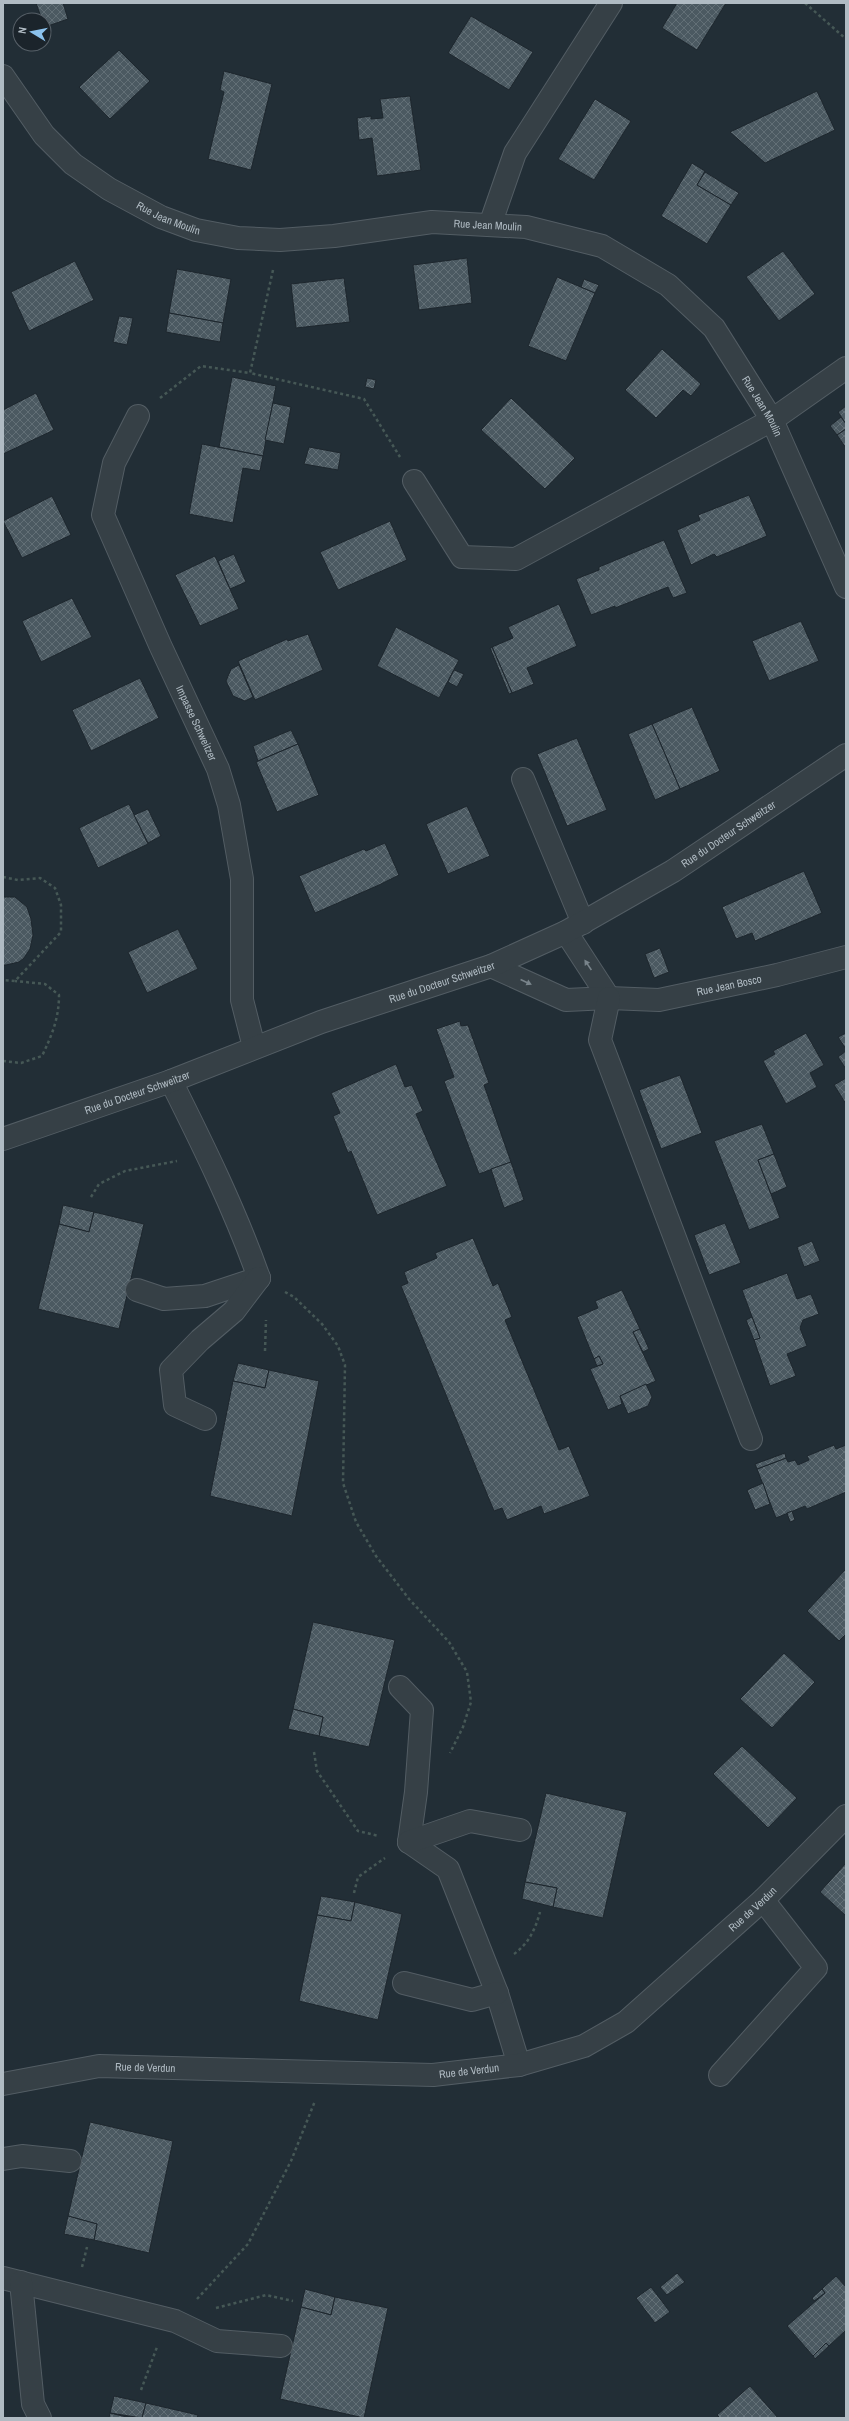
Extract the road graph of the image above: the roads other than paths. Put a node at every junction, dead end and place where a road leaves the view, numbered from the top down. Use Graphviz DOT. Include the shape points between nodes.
graph roads {
  1 [pos="611,3"];
  2 [pos="3,76"];
  3 [pos="490,225"];
  4 [pos="846,368"];
  5 [pos="138,416"];
  6 [pos="772,420"];
  7 [pos="414,481"];
  8 [pos="846,587"];
  9 [pos="846,755"];
  10 [pos="523,779"];
  11 [pos="574,928"];
  12 [pos="846,957"];
  13 [pos="491,966"];
  14 [pos="610,998"];
  15 [pos="254,1047"];
  16 [pos="171,1081"];
  17 [pos="3,1140"];
  18 [pos="258,1278"];
  19 [pos="137,1290"];
  20 [pos="205,1419"];
  21 [pos="751,1439"];
  22 [pos="400,1687"];
  23 [pos="846,1816"];
  24 [pos="520,1830"];
  25 [pos="409,1842"];
  26 [pos="763,1900"];
  27 [pos="404,1983"];
  28 [pos="497,1993"];
  29 [pos="519,2065"];
  30 [pos="720,2075"];
  31 [pos="3,2084"];
  32 [pos="3,2158"];
  33 [pos="70,2161"];
  34 [pos="12,2280"];
  35 [pos="281,2346"];
  36 [pos="40,2418"];
  1 -- 3 [label="street" via="515,153"];
  2 -- 3 [label="street, Rue Jean Moulin" via="44,135 73,164 109,189 161,216 196,230 238,238 280,240 334,236 432,222"];
  3 -- 6 [label="street, Rue Jean Moulin" via="526,227 602,246 668,285 714,328"];
  4 -- 6 [label="street"];
  5 -- 15 [label="street, Impasse Schweitzer" via="114,462 103,515 218,770 230,806 242,879 242,1000"];
  6 -- 7 [label="street" via="516,559 462,557"];
  6 -- 8 [label="street, Rue Jean Moulin"];
  9 -- 11 [label="street, Rue du Docteur Schweitzer" via="673,871"];
  10 -- 11 [label="street"];
  11 -- 13 [label="street, Rue du Docteur Schweitzer"];
  14 -- 11 [label="street, one-way"];
  12 -- 14 [label="street, Rue Jean Bosco" via="777,975 659,1000"];
  13 -- 14 [label="street, Rue Jean Bosco, one-way" via="566,1000"];
  13 -- 15 [label="street, Rue du Docteur Schweitzer"];
  14 -- 21 [label="street" via="600,1040"];
  15 -- 16 [label="street, Rue du Docteur Schweitzer"];
  16 -- 17 [label="street, Rue du Docteur Schweitzer"];
  16 -- 18 [label="street" via="208,1155 244,1237"];
  18 -- 19 [label="street" via="204,1296 164,1299"];
  18 -- 20 [label="street" via="234,1311 200,1340 171,1370 175,1405"];
  22 -- 25 [label="street" via="422,1710 416,1792"];
  23 -- 26 [label="street, Rue de Verdun"];
  24 -- 25 [label="street" via="470,1821"];
  25 -- 28 [label="street" via="448,1869"];
  26 -- 29 [label="street, Rue de Verdun" via="626,2022 584,2046"];
  26 -- 30 [label="street" via="816,1968"];
  27 -- 28 [label="street" via="472,2000"];
  28 -- 29 [label="street"];
  29 -- 31 [label="street, Rue de Verdun" via="433,2075 99,2066"];
  32 -- 33 [label="street" via="22,2156"];
  34 -- 35 [label="street" via="175,2321 216,2341"];
  34 -- 36 [label="street" via="33,2404"];
}
